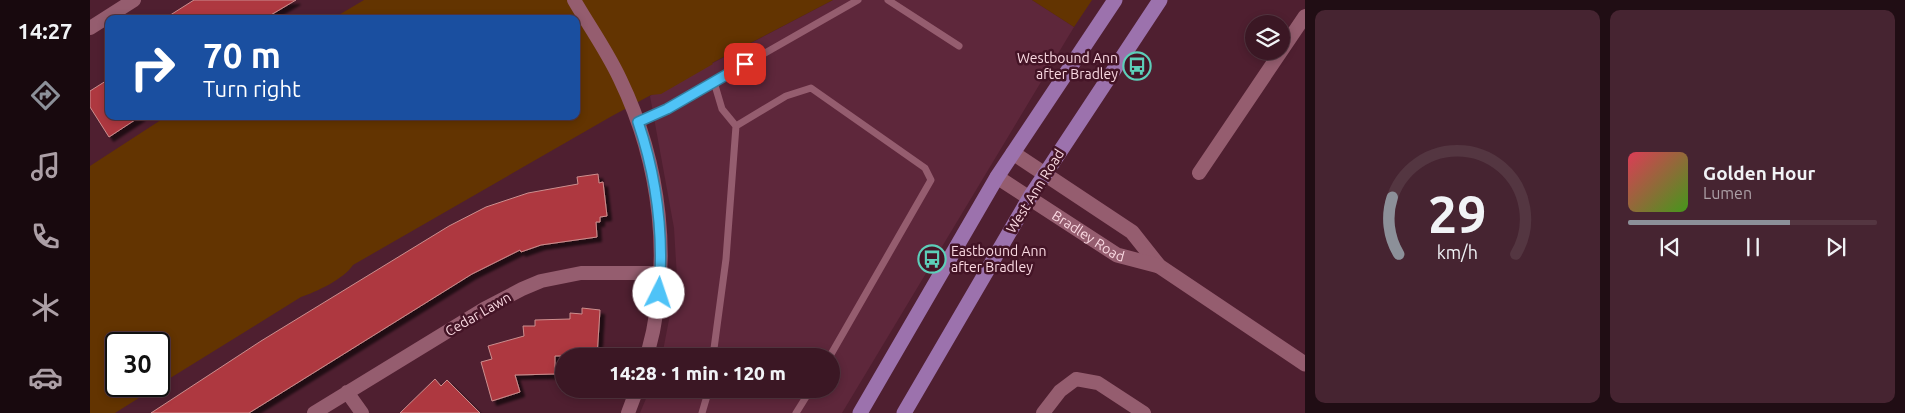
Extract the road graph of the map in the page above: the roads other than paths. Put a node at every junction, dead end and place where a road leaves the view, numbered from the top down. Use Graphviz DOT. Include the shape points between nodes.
graph roads {
  1 [pos="134,0"];
  2 [pos="574,0"];
  3 [pos="858,0"];
  4 [pos="888,0"];
  5 [pos="1115,0"];
  6 [pos="1160,0"];
  7 [pos="110,15"];
  8 [pos="1305,16"];
  9 [pos="105,18"];
  10 [pos="90,28"];
  11 [pos="959,46"];
  12 [pos="714,82"];
  13 [pos="638,122"];
  14 [pos="736,126"];
  15 [pos="1013,153"];
  16 [pos="1045,173"];
  17 [pos="1199,173"];
  18 [pos="997,177"];
  19 [pos="1030,197"];
  20 [pos="1160,266"];
  21 [pos="660,273"];
  22 [pos="649,348"];
  23 [pos="714,348"];
  24 [pos="835,348"];
  25 [pos="1305,364"];
  26 [pos="347,392"];
  27 [pos="634,398"];
  28 [pos="706,398"];
  29 [pos="805,398"];
  30 [pos="314,413"];
  31 [pos="362,413"];
  32 [pos="628,413"];
  33 [pos="702,413"];
  34 [pos="796,413"];
  35 [pos="860,413"];
  36 [pos="904,413"];
  37 [pos="1043,413"];
  38 [pos="1144,413"];
  1 -- 7 [label="street"];
  2 -- 13 [label="street" via="610,60"];
  3 -- 12 [label="lane"];
  4 -- 11 [label="lane"];
  5 -- 15 [label="main road"];
  6 -- 16 [label="main road, West Ann Road"];
  8 -- 17 [label="street"];
  9 -- 10 [label="street"];
  12 -- 13 [label="lane"];
  12 -- 14 [label="lane" via="722,109"];
  13 -- 21 [label="street" via="658,204"];
  14 -- 23 [label="lane" via="726,259"];
  14 -- 24 [label="lane" via="786,96 811,88 925,168 931,180"];
  15 -- 16 [label="street, Bradley Road"];
  15 -- 18 [label="main road"];
  16 -- 19 [label="main road, West Ann Road"];
  16 -- 20 [label="street, Bradley Road" via="1132,232"];
  18 -- 19 [label="street, Bradley Road"];
  18 -- 35 [label="main road"];
  19 -- 20 [label="street, Bradley Road" via="1117,255"];
  19 -- 36 [label="main road, West Ann Road"];
  20 -- 25 [label="street, Bradley Road"];
  21 -- 22 [label="street"];
  21 -- 26 [label="street, Cedar Lawn" via="581,273 541,281 501,299"];
  26 -- 30 [label="street, Cedar Lawn"];
  26 -- 31 [label="street"];
  27 -- 32 [label="street"];
  28 -- 33 [label="lane"];
  29 -- 34 [label="lane"];
  37 -- 38 [label="street" via="1060,390 1076,379 1098,383"];
}
